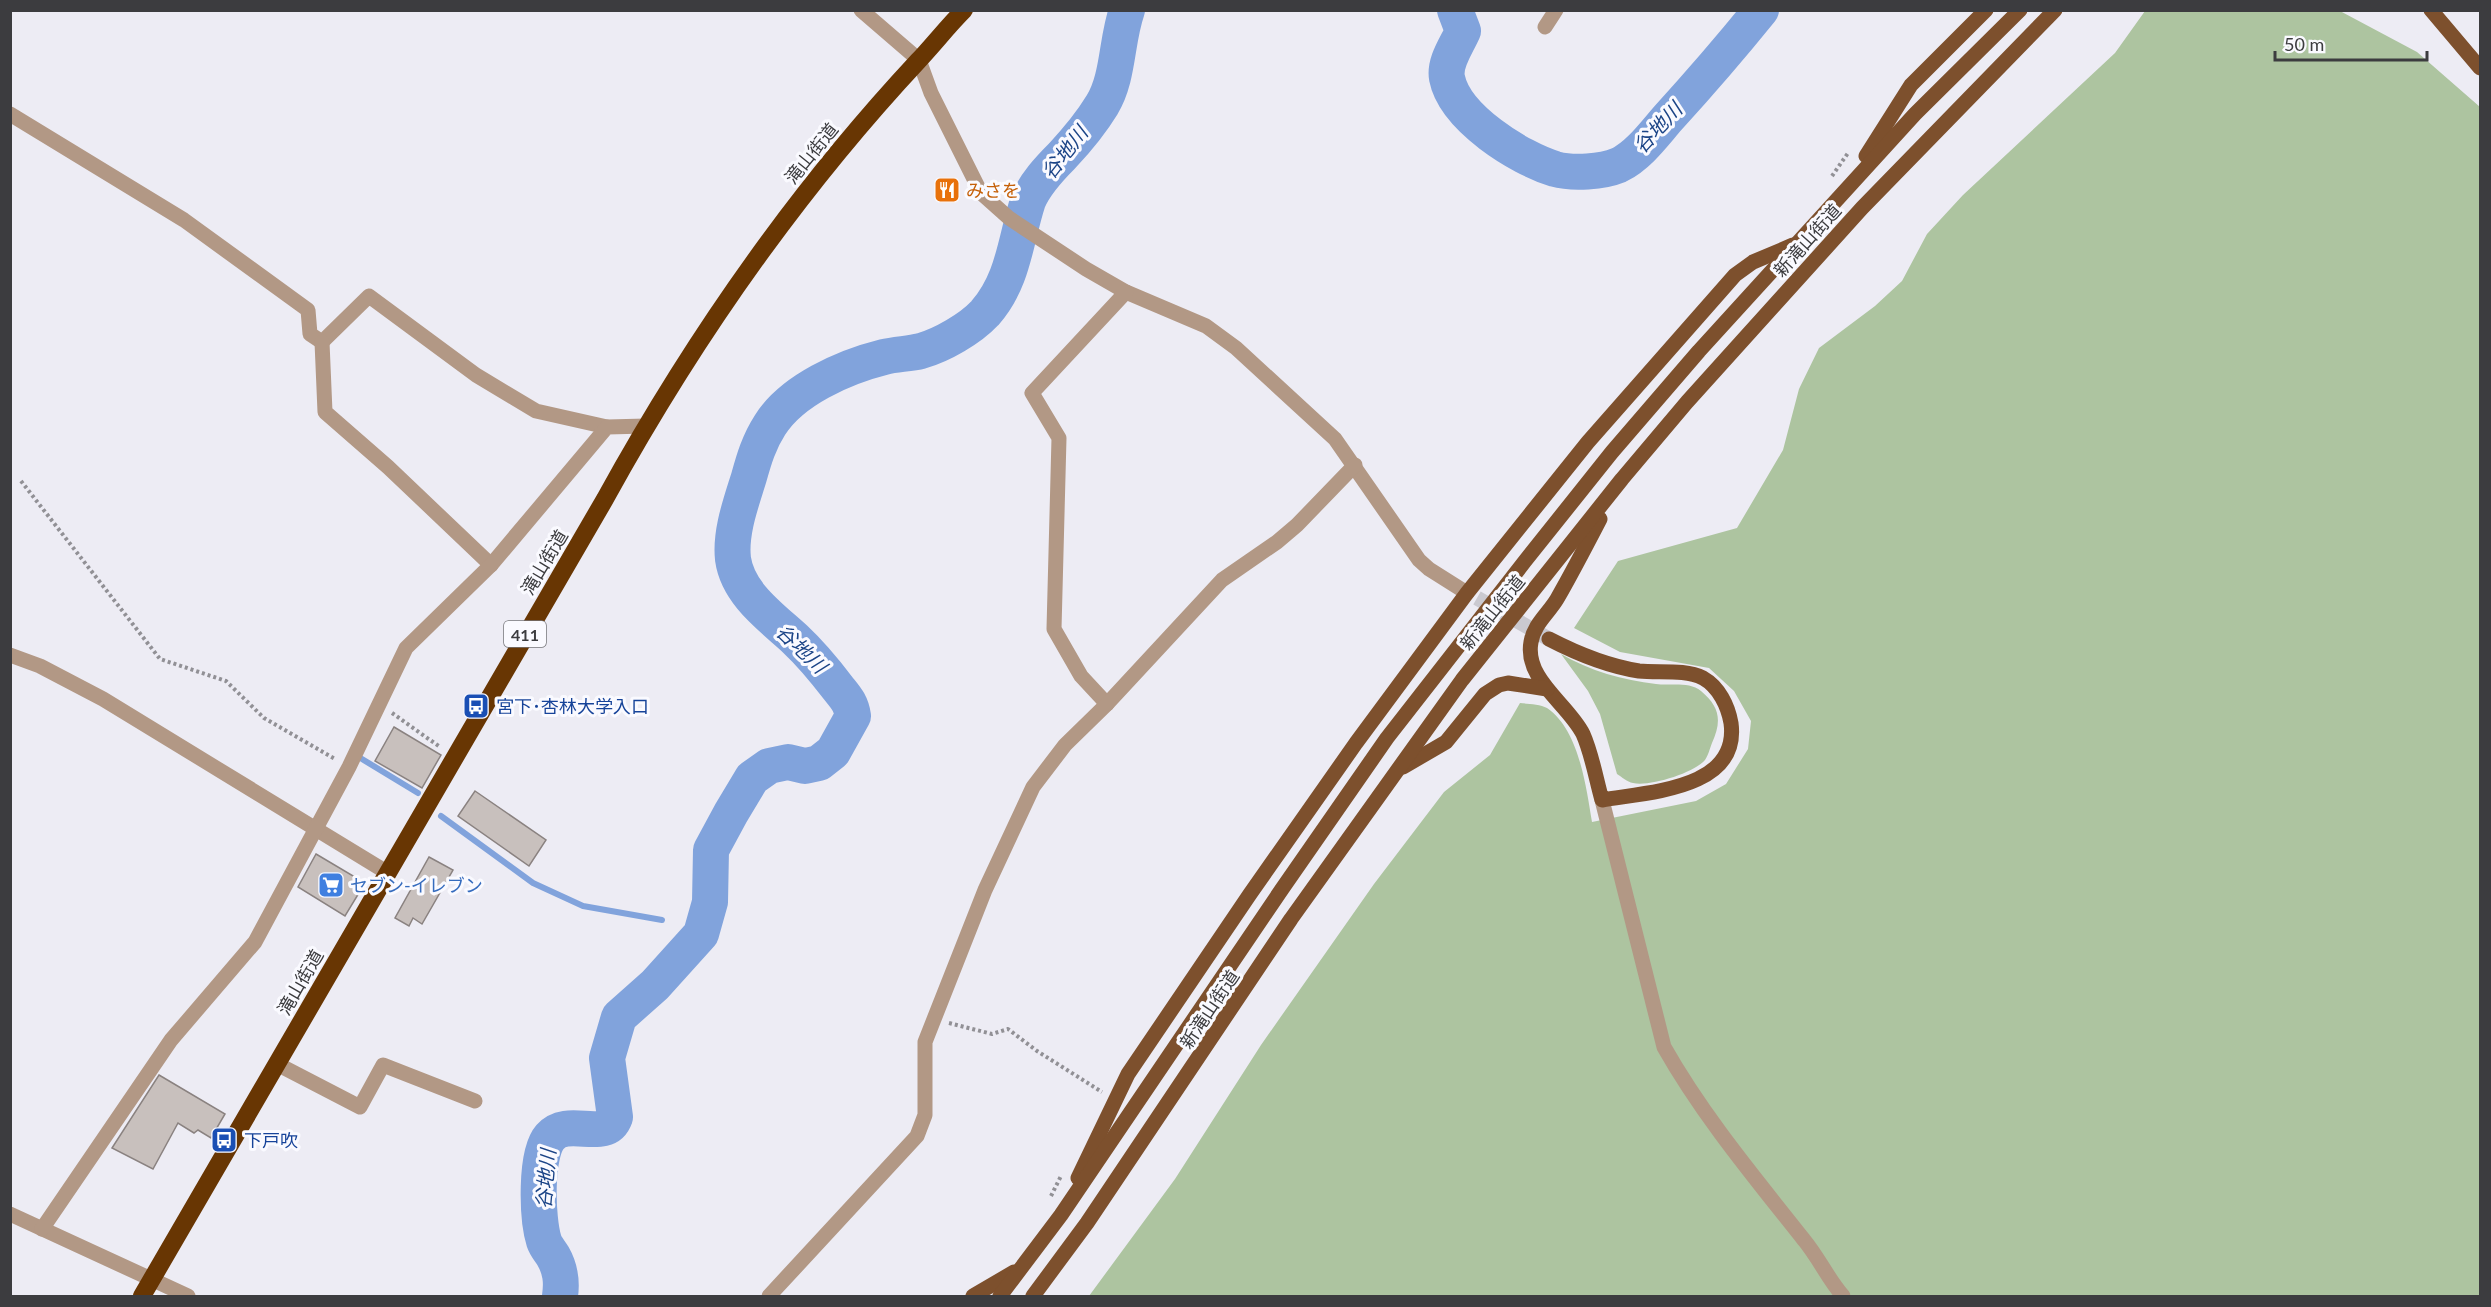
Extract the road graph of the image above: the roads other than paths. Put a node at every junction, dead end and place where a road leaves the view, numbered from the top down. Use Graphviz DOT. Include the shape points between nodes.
graph roads {
  1 [pos="861,10"];
  2 [pos="964,10"];
  3 [pos="1556,10"];
  4 [pos="1986,10"];
  5 [pos="2020,10"];
  6 [pos="2055,10"];
  7 [pos="2431,10"];
  8 [pos="1545,27"];
  9 [pos="919,60"];
  10 [pos="2481,68"];
  11 [pos="10,114"];
  12 [pos="1845,189"];
  13 [pos="1798,243"];
  14 [pos="1126,292"];
  15 [pos="322,342"];
  16 [pos="646,426"];
  17 [pos="607,427"];
  18 [pos="1355,465"];
  19 [pos="1622,479"];
  20 [pos="490,565"];
  21 [pos="1472,596"];
  22 [pos="1549,639"];
  23 [pos="10,655"];
  24 [pos="1547,689"];
  25 [pos="1107,704"];
  26 [pos="1397,770"];
  27 [pos="1602,800"];
  28 [pos="316,827"];
  29 [pos="388,873"];
  30 [pos="277,1064"];
  31 [pos="475,1101"];
  32 [pos="10,1214"];
  33 [pos="1061,1215"];
  34 [pos="42,1229"];
  35 [pos="1021,1268"];
  36 [pos="152,1279"];
  37 [pos="141,1296"];
  38 [pos="188,1296"];
  39 [pos="769,1296"];
  40 [pos="973,1296"];
  41 [pos="1000,1296"];
  42 [pos="1033,1296"];
  43 [pos="1843,1296"];
  1 -- 9 [label="street"];
  2 -- 9 [label="highway, 滝山街道 / 411"];
  3 -- 8 [label="street"];
  4 -- 12 [label="main road" via="1911,85"];
  5 -- 12 [label="main road, 新滝山街道"];
  6 -- 19 [label="main road, 新滝山街道" via="1863,208"];
  7 -- 10 [label="main road"];
  9 -- 14 [label="street" via="931,93 981,193 1009,218"];
  9 -- 16 [label="highway, 滝山街道 / 411" via="885,95 741,278"];
  11 -- 15 [label="street" via="184,220 308,310 310,334"];
  12 -- 13 [label="main road, 新滝山街道"];
  13 -- 21 [label="main road" via="1753,262 1735,275 1588,442"];
  13 -- 33 [label="main road, 新滝山街道" via="1612,452 1387,738"];
  14 -- 18 [label="street" via="1214,331 1335,439"];
  14 -- 25 [label="street" via="1032,393 1059,438 1054,629 1081,675"];
  15 -- 17 [label="street" via="369,296 476,375 536,411"];
  15 -- 20 [label="street" via="325,412"];
  16 -- 17 [label="street"];
  16 -- 29 [label="highway, 滝山街道 / 411"];
  17 -- 20 [label="street"];
  18 -- 21 [label="street" via="1419,560"];
  18 -- 25 [label="street" via="1298,525 1222,580"];
  19 -- 24 [label="main road" via="1533,635 1530,655"];
  19 -- 26 [label="main road, 新滝山街道" via="1462,680"];
  20 -- 28 [label="street" via="406,648"];
  21 -- 33 [label="main road" via="1356,743 1128,1074"];
  22 -- 27 [label="main road" via="1611,666 1703,678 1718,691 1729,710 1730,747 1720,765 1704,777 1683,785"];
  23 -- 28 [label="street" via="103,699"];
  24 -- 26 [label="main road" via="1508,682 1499,686 1485,694 1446,741"];
  24 -- 27 [label="main road" via="1568,710 1584,735"];
  25 -- 39 [label="street" via="1065,745 1033,787 986,890 926,1042 925,1115 917,1136"];
  26 -- 42 [label="main road, 新滝山街道"];
  27 -- 43 [label="street" via="1664,1047 1680,1075"];
  28 -- 29 [label="street"];
  28 -- 34 [label="street" via="255,942 171,1040"];
  29 -- 30 [label="highway, 滝山街道 / 411"];
  30 -- 31 [label="street" via="360,1107 383,1065"];
  30 -- 36 [label="highway, 滝山街道 / 411"];
  32 -- 34 [label="street"];
  33 -- 35 [label="main road, 新滝山街道"];
  34 -- 36 [label="street"];
  35 -- 40 [label="main road"];
  35 -- 41 [label="main road, 新滝山街道"];
  36 -- 37 [label="highway, 滝山街道 / 411"];
  36 -- 38 [label="street"];
}
